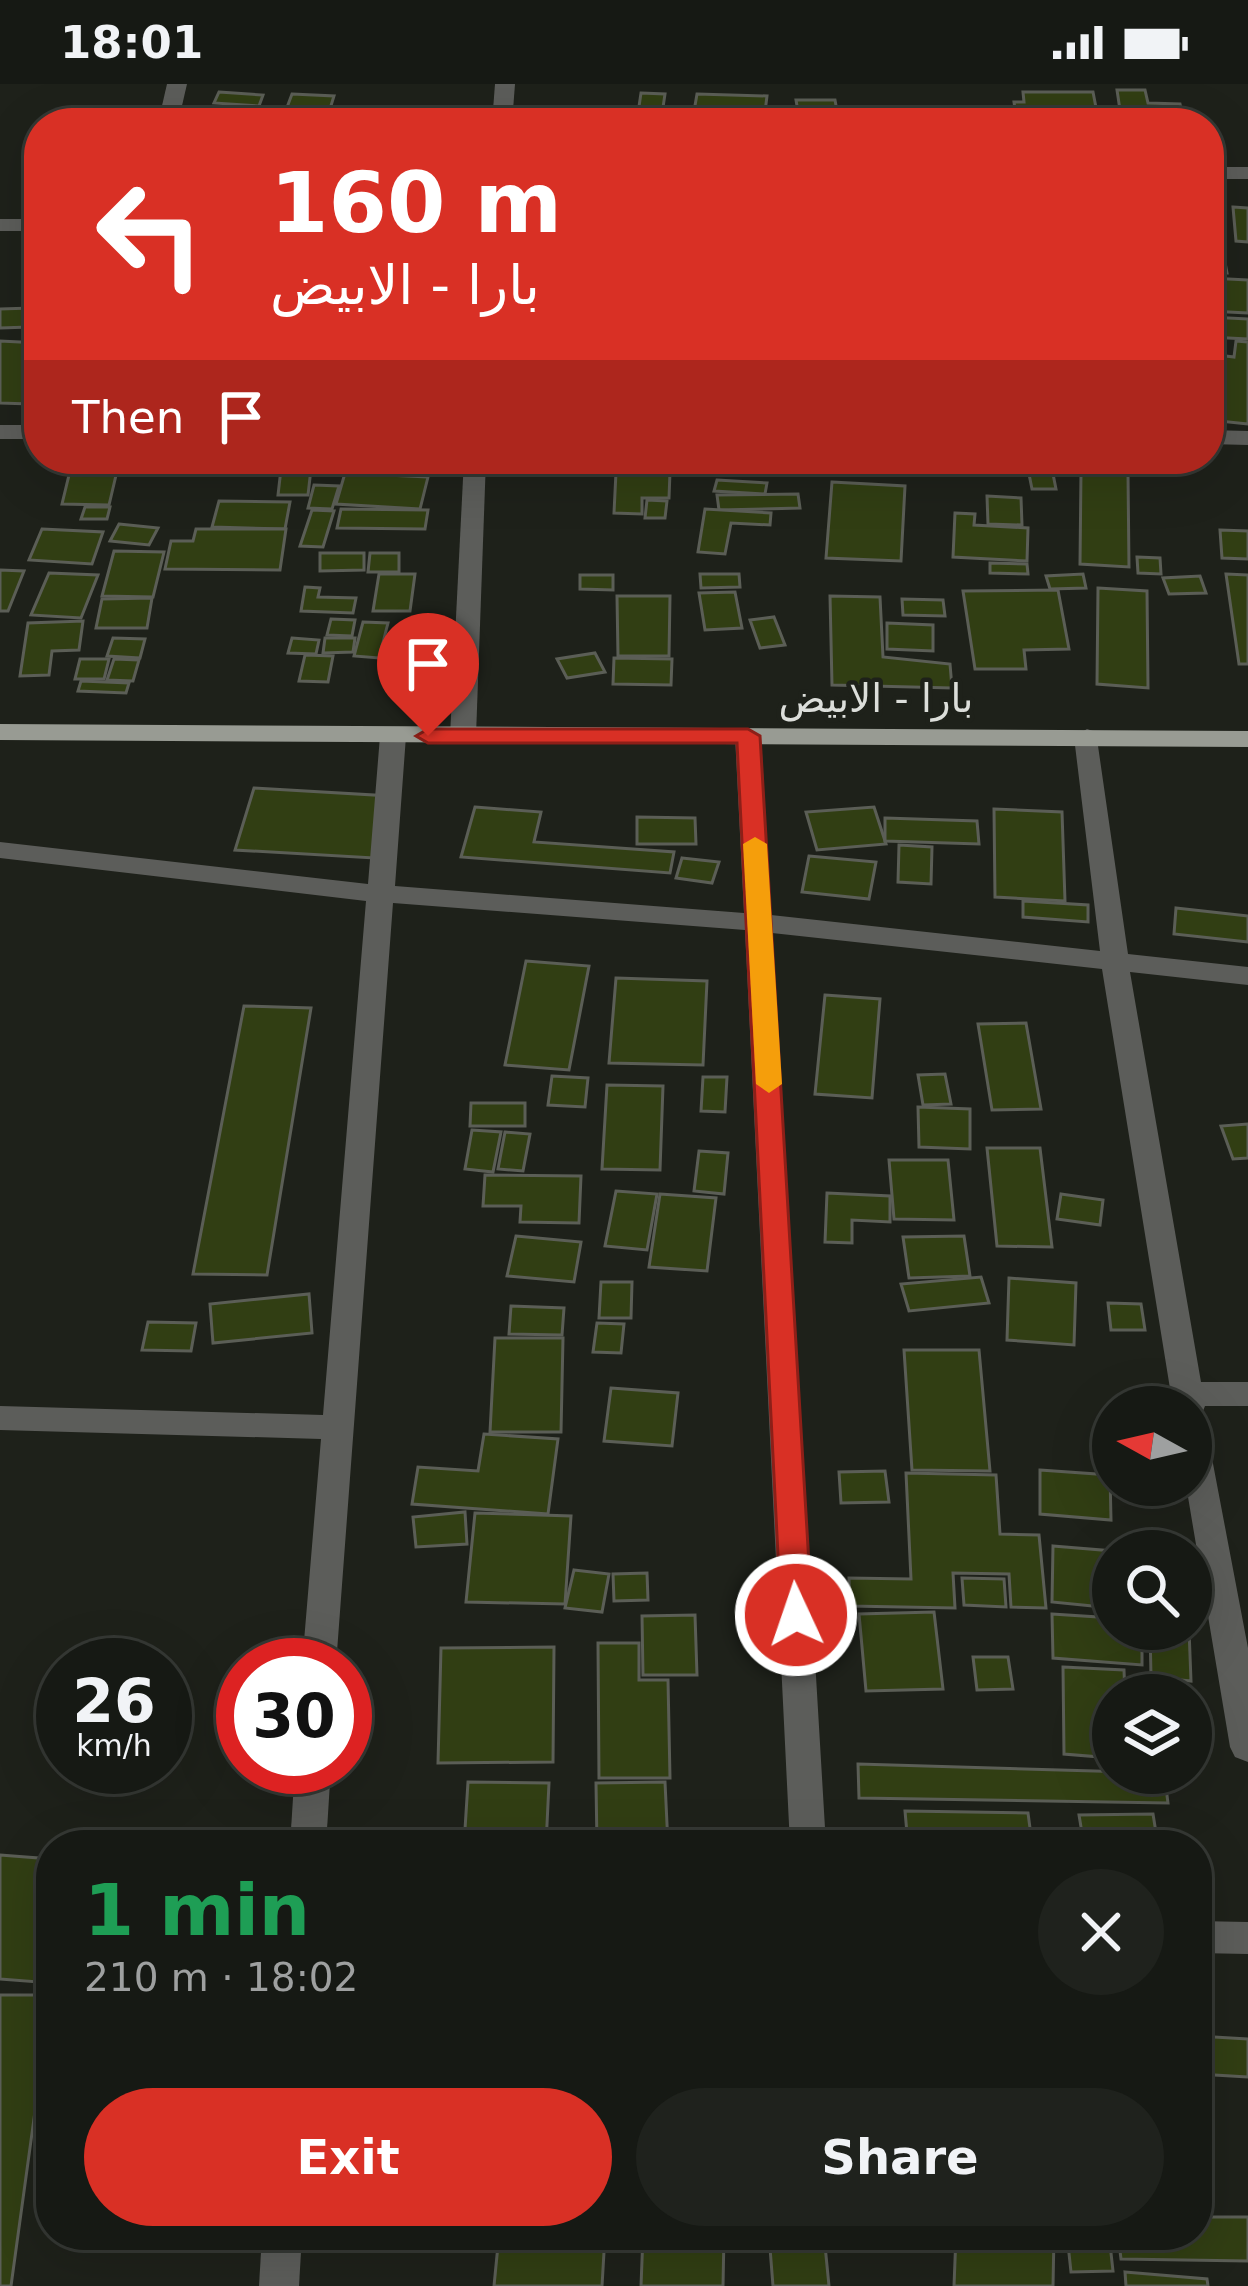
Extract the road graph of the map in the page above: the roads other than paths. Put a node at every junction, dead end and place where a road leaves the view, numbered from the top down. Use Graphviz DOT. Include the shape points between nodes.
graph roads {
  1 [pos="474,474"];
  2 [pos="0,733"];
  3 [pos="393,736"];
  4 [pos="463,736"];
  5 [pos="748,736"];
  6 [pos="1087,737"];
  7 [pos="1248,739"];
  8 [pos="0,850"];
  9 [pos="383,894"];
  10 [pos="760,923"];
  11 [pos="1115,964"];
  12 [pos="1248,976"];
  13 [pos="1185,1386"];
  14 [pos="1248,1394"];
  15 [pos="1212,1402"];
  16 [pos="0,1418"];
  17 [pos="335,1426"];
  18 [pos="1206,1506"];
  19 [pos="322,1638"];
  20 [pos="1247,1739"];
  21 [pos="311,1794"];
  22 [pos="309,1830"];
  23 [pos="807,1830"];
  24 [pos="1212,1937"];
  25 [pos="1248,1937"];
  26 [pos="281,2250"];
  27 [pos="279,2286"];
  1 -- 4 [label="street"];
  2 -- 3 [label="main road, بارا - الابيض"];
  3 -- 4 [label="main road, بارا - الابيض"];
  3 -- 9 [label="street"];
  4 -- 5 [label="main road, بارا - الابيض"];
  5 -- 6 [label="main road, بارا - الابيض"];
  5 -- 10 [label="street"];
  6 -- 7 [label="main road, بارا - الابيض"];
  6 -- 11 [label="street"];
  8 -- 9 [label="street"];
  9 -- 10 [label="street"];
  9 -- 17 [label="street"];
  10 -- 11 [label="street"];
  10 -- 23 [label="street"];
  11 -- 12 [label="street"];
  11 -- 13 [label="street"];
  14 -- 15 [label="street"];
  16 -- 17 [label="street"];
  17 -- 19 [label="street"];
  18 -- 20 [label="street"];
  21 -- 22 [label="street"];
  24 -- 25 [label="street"];
  26 -- 27 [label="street"];
}
